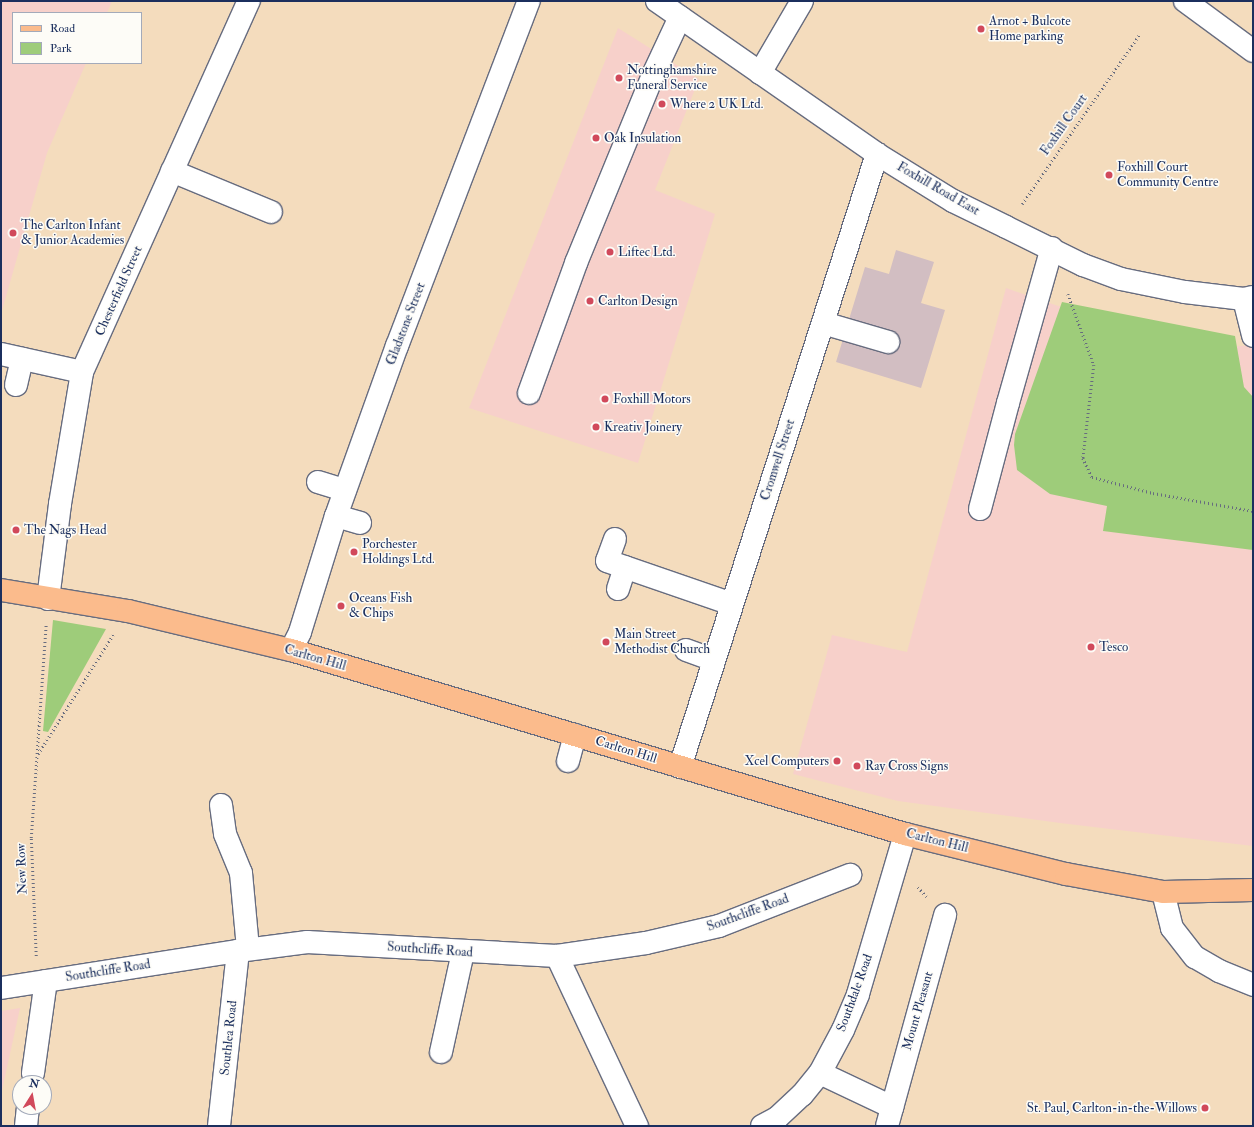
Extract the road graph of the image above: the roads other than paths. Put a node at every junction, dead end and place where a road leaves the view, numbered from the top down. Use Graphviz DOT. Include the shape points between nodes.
graph roads {
  1 [pos="249,1"];
  2 [pos="529,1"];
  3 [pos="657,1"];
  4 [pos="802,1"];
  5 [pos="1185,1"];
  6 [pos="680,17"];
  7 [pos="1253,51"];
  8 [pos="760,73"];
  9 [pos="877,154"];
  10 [pos="172,171"];
  11 [pos="271,212"];
  12 [pos="1052,248"];
  13 [pos="1248,298"];
  14 [pos="822,323"];
  15 [pos="1253,336"];
  16 [pos="888,342"];
  17 [pos="1,354"];
  18 [pos="22,359"];
  19 [pos="82,372"];
  20 [pos="16,385"];
  21 [pos="529,393"];
  22 [pos="318,482"];
  23 [pos="345,490"];
  24 [pos="980,509"];
  25 [pos="336,516"];
  26 [pos="360,523"];
  27 [pos="615,540"];
  28 [pos="625,567"];
  29 [pos="618,589"];
  30 [pos="1,590"];
  31 [pos="48,599"];
  32 [pos="732,604"];
  33 [pos="291,650"];
  34 [pos="686,650"];
  35 [pos="714,660"];
  36 [pos="575,735"];
  37 [pos="568,761"];
  38 [pos="680,767"];
  39 [pos="221,806"];
  40 [pos="905,834"];
  41 [pos="850,875"];
  42 [pos="1253,890"];
  43 [pos="1163,892"];
  44 [pos="945,915"];
  45 [pos="243,950"];
  46 [pos="463,952"];
  47 [pos="557,956"];
  48 [pos="42,982"];
  49 [pos="1253,984"];
  50 [pos="1,988"];
  51 [pos="441,1052"];
  52 [pos="33,1073"];
  53 [pos="820,1073"];
  54 [pos="27,1115"];
  55 [pos="889,1116"];
  56 [pos="26,1126"];
  57 [pos="219,1126"];
  58 [pos="637,1126"];
  59 [pos="762,1126"];
  1 -- 10 [label="street, Chesterfield Street"];
  2 -- 23 [label="street, Gladstone Street" via="397,346"];
  3 -- 6 [label="street, Foxhill Road East"];
  4 -- 8 [label="street"];
  5 -- 7 [label="street"];
  6 -- 8 [label="street, Foxhill Road East"];
  6 -- 21 [label="street" via="653,75 576,263"];
  8 -- 9 [label="street, Foxhill Road East"];
  9 -- 12 [label="street, Foxhill Road East" via="953,201"];
  9 -- 14 [label="street, Cromwell Street"];
  10 -- 11 [label="street"];
  10 -- 19 [label="street, Chesterfield Street"];
  12 -- 13 [label="street, Foxhill Road East" via="1083,265 1121,279 1185,292"];
  12 -- 24 [label="street"];
  13 -- 15 [label="street"];
  14 -- 16 [label="street"];
  14 -- 32 [label="street, Cromwell Street"];
  17 -- 18 [label="street"];
  18 -- 19 [label="street"];
  18 -- 20 [label="street"];
  19 -- 31 [label="street, Chesterfield Street" via="60,504"];
  22 -- 23 [label="street"];
  23 -- 25 [label="street, Gladstone Street"];
  25 -- 26 [label="street"];
  25 -- 33 [label="street, Gladstone Street" via="300,632"];
  27 -- 28 [label="street" via="607,561"];
  28 -- 29 [label="street"];
  28 -- 32 [label="street"];
  30 -- 31 [label="main road, Carlton Hill"];
  31 -- 33 [label="main road, Carlton Hill" via="128,611"];
  32 -- 35 [label="street, Cromwell Street"];
  33 -- 36 [label="main road, Carlton Hill"];
  34 -- 35 [label="street"];
  35 -- 38 [label="street, Cromwell Street"];
  36 -- 37 [label="street"];
  36 -- 38 [label="main road, Carlton Hill"];
  38 -- 40 [label="main road, Carlton Hill"];
  39 -- 45 [label="street, Southlea Road" via="225,834 241,873"];
  40 -- 43 [label="main road, Carlton Hill" via="1066,874"];
  40 -- 53 [label="street, Southdale Road" via="858,994 843,1030"];
  41 -- 47 [label="street, Southcliffe Road" via="719,926 646,943"];
  42 -- 43 [label="main road, Carlton Hill"];
  43 -- 49 [label="street" via="1172,928 1195,957 1219,971"];
  44 -- 55 [label="street, Mount Pleasant"];
  45 -- 46 [label="street, Southcliffe Road" via="307,942"];
  45 -- 48 [label="street, Southcliffe Road"];
  45 -- 57 [label="street, Southlea Road"];
  46 -- 47 [label="street, Southcliffe Road"];
  46 -- 51 [label="street"];
  47 -- 58 [label="street"];
  48 -- 50 [label="street, Southcliffe Road"];
  48 -- 52 [label="street"];
  53 -- 55 [label="street, Mount Pleasant"];
  53 -- 59 [label="street, Southdale Road" via="802,1095 777,1118"];
  54 -- 56 [label="street"];
}
